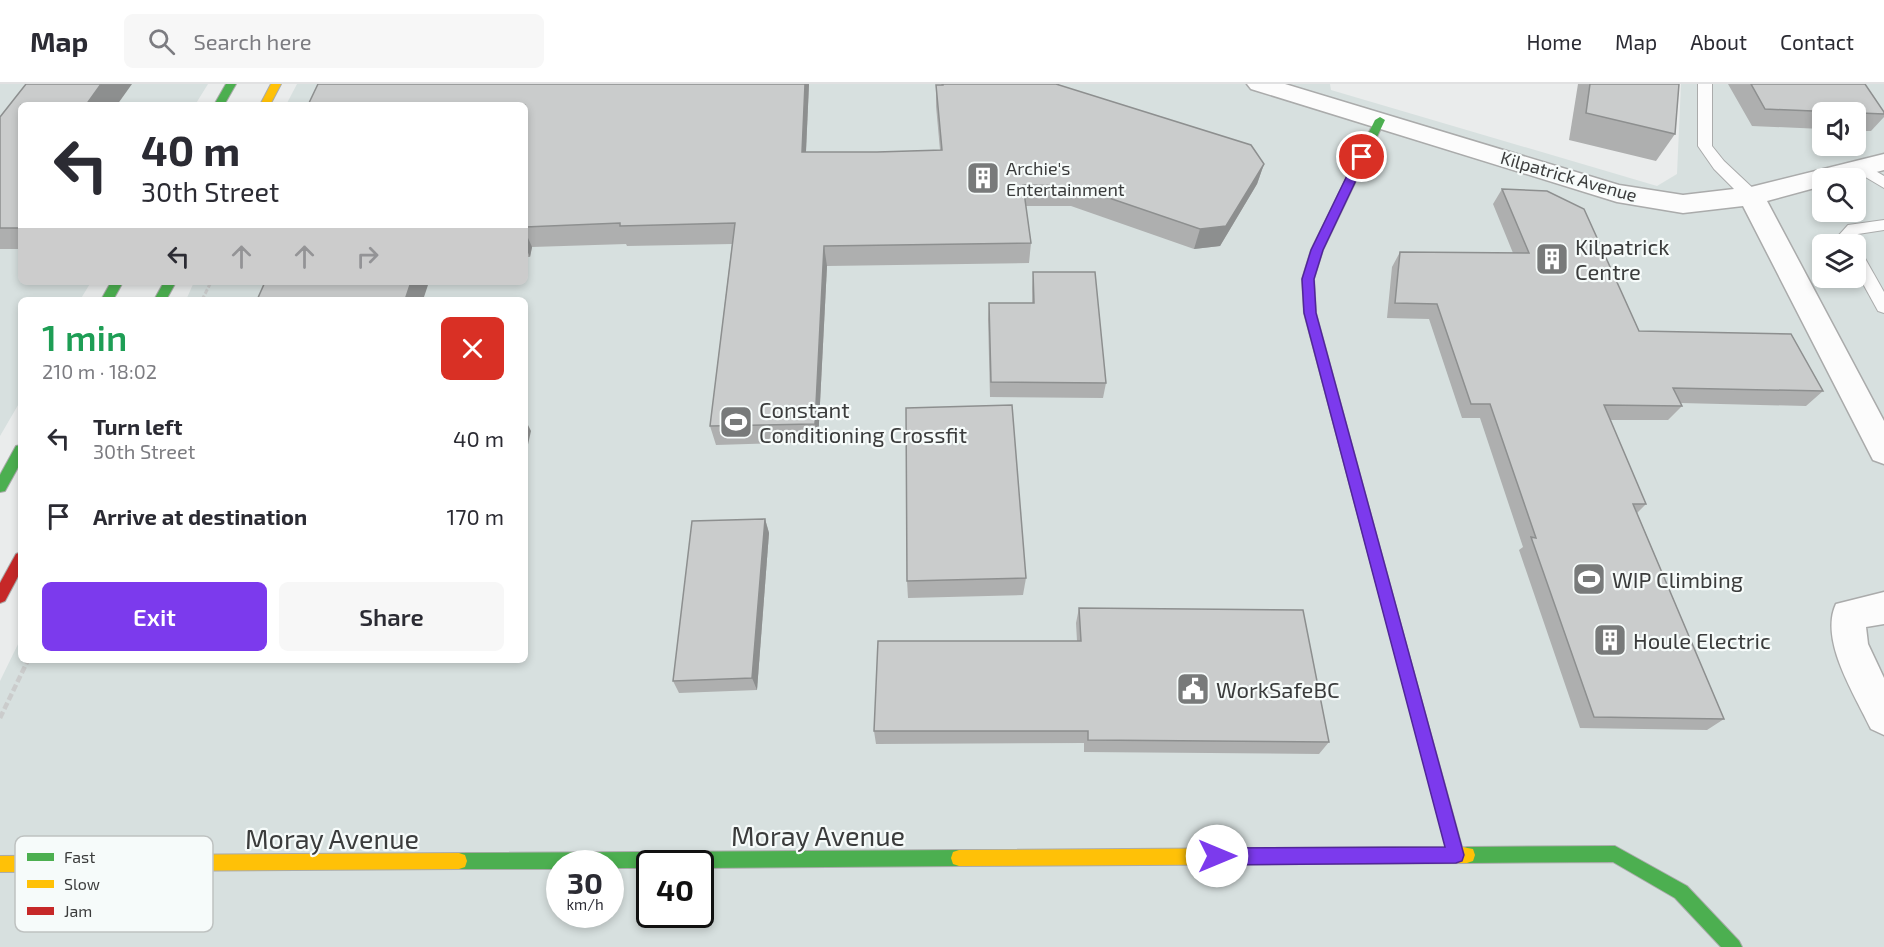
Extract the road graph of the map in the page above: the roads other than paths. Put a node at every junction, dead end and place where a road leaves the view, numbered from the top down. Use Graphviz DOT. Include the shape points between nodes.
graph roads {
  1 [pos="231,84"];
  2 [pos="276,84"];
  3 [pos="1705,84"];
  4 [pos="1265,85"];
  5 [pos="221,102"];
  6 [pos="267,102"];
  7 [pos="1380,120"];
  8 [pos="1873,165"];
  9 [pos="1884,183"];
  10 [pos="1751,196"];
  11 [pos="1884,225"];
  12 [pos="1848,234"];
  13 [pos="1866,275"];
  14 [pos="1884,307"];
  15 [pos="1884,451"];
  16 [pos="18,455"];
  17 [pos="0,487"];
  18 [pos="18,564"];
  19 [pos="0,597"];
  20 [pos="1884,608"];
  21 [pos="1884,717"];
  22 [pos="1456,855"];
  23 [pos="213,863"];
  24 [pos="0,864"];
  25 [pos="15,864"];
  26 [pos="1732,947"];
  1 -- 5 [label="street"];
  2 -- 6 [label="street"];
  3 -- 10 [label="lane" via="1705,146"];
  4 -- 7 [label="street, Kilpatrick Avenue"];
  7 -- 10 [label="street, Kilpatrick Avenue" via="1617,193 1683,204"];
  7 -- 22 [label="street" via="1317,250 1308,279 1310,313"];
  8 -- 9 [label="lane"];
  8 -- 10 [label="street, Kilpatrick Avenue"];
  10 -- 15 [label="street"];
  11 -- 12 [label="lane" via="1854,229"];
  13 -- 14 [label="lane"];
  16 -- 17 [label="street"];
  18 -- 19 [label="street"];
  20 -- 21 [label="street" via="1848,615 1850,645"];
  22 -- 23 [label="street, Moray Avenue"];
  22 -- 26 [label="street, Moray Avenue" via="1616,854 1681,892"];
  24 -- 25 [label="street, Moray Avenue"];
}
